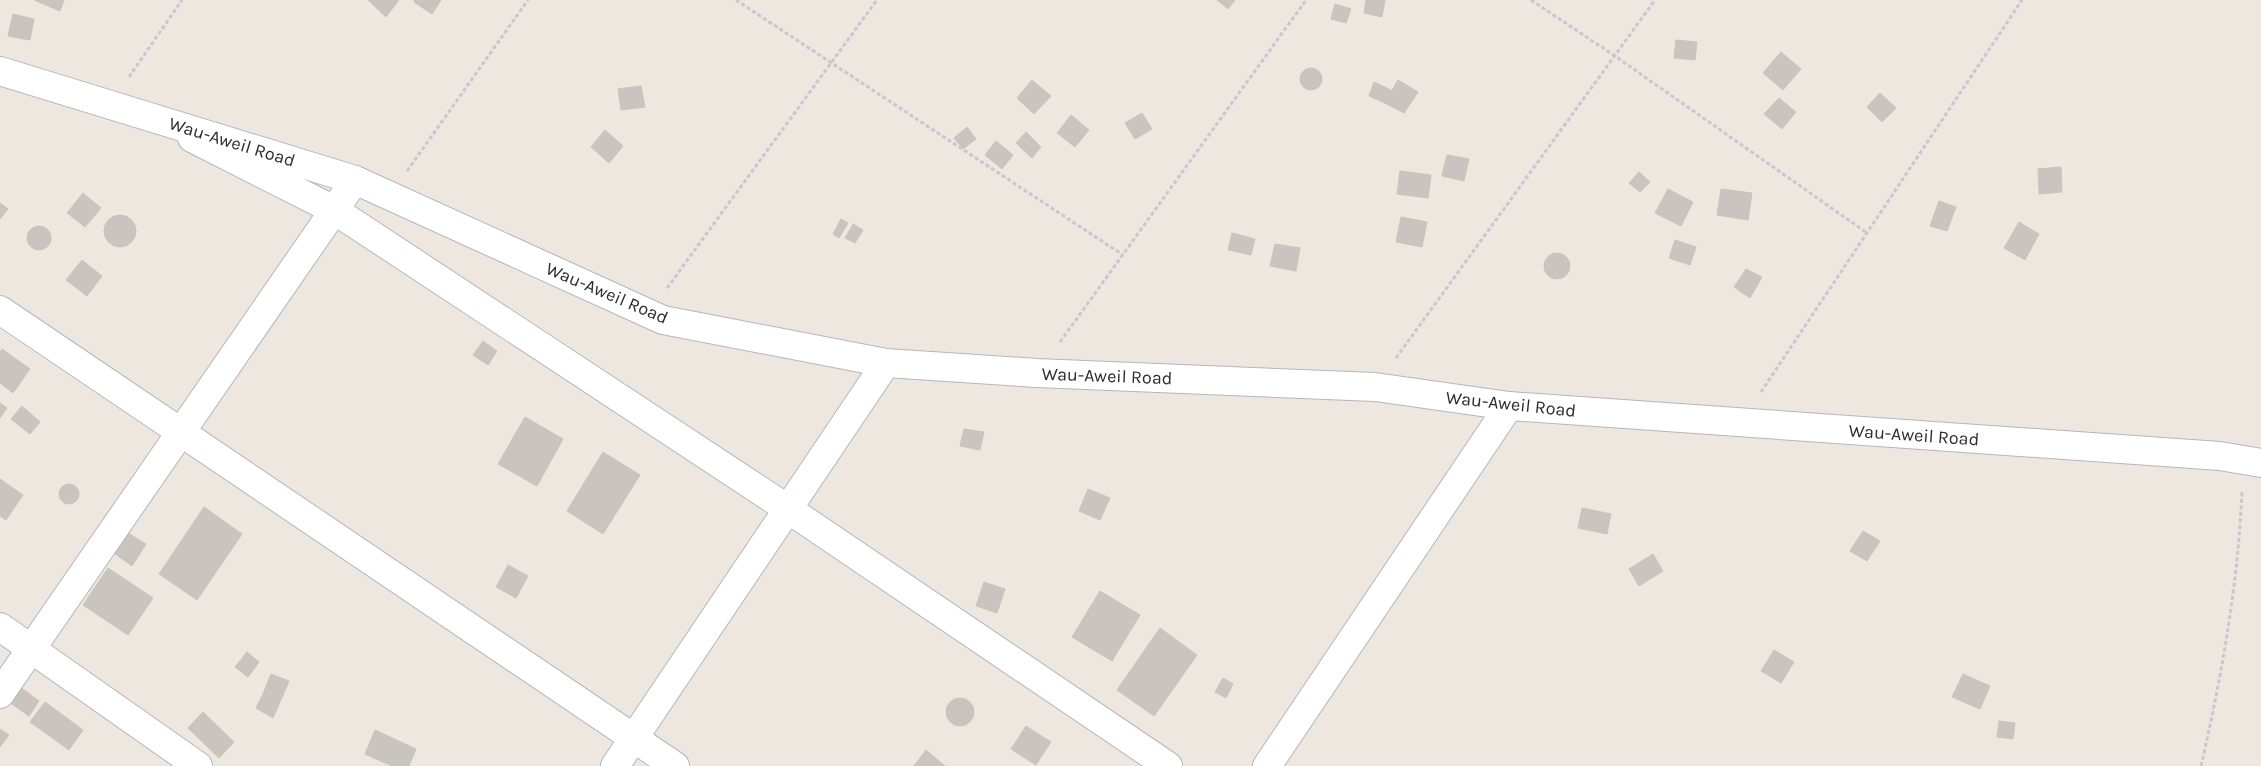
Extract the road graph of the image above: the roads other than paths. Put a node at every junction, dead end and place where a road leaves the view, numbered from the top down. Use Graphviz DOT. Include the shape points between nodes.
graph roads {
  1 [pos="0,71"];
  2 [pos="148,116"];
  3 [pos="354,180"];
  4 [pos="334,210"];
  5 [pos="0,310"];
  6 [pos="886,363"];
  7 [pos="1509,406"];
  8 [pos="182,431"];
  9 [pos="2252,461"];
  10 [pos="788,509"];
  11 [pos="0,627"];
  12 [pos="32,648"];
  13 [pos="0,694"];
  14 [pos="634,738"];
  15 [pos="198,766"];
  16 [pos="614,766"];
  17 [pos="676,766"];
  18 [pos="1168,766"];
  19 [pos="1267,766"];
  1 -- 2 [label="street, Wau-Aweil Road"];
  2 -- 3 [label="street, Wau-Aweil Road"];
  2 -- 4 [label="street"];
  3 -- 4 [label="street"];
  3 -- 6 [label="street, Wau-Aweil Road" via="664,320"];
  4 -- 8 [label="street"];
  4 -- 10 [label="street"];
  5 -- 8 [label="street"];
  6 -- 7 [label="street, Wau-Aweil Road" via="1037,373 1375,387"];
  6 -- 10 [label="street"];
  7 -- 9 [label="street, Wau-Aweil Road"];
  7 -- 19 [label="street"];
  8 -- 12 [label="street"];
  8 -- 14 [label="street"];
  10 -- 14 [label="street"];
  10 -- 18 [label="street"];
  11 -- 12 [label="street"];
  12 -- 13 [label="street"];
  12 -- 15 [label="street"];
  14 -- 16 [label="street"];
  14 -- 17 [label="street"];
}
